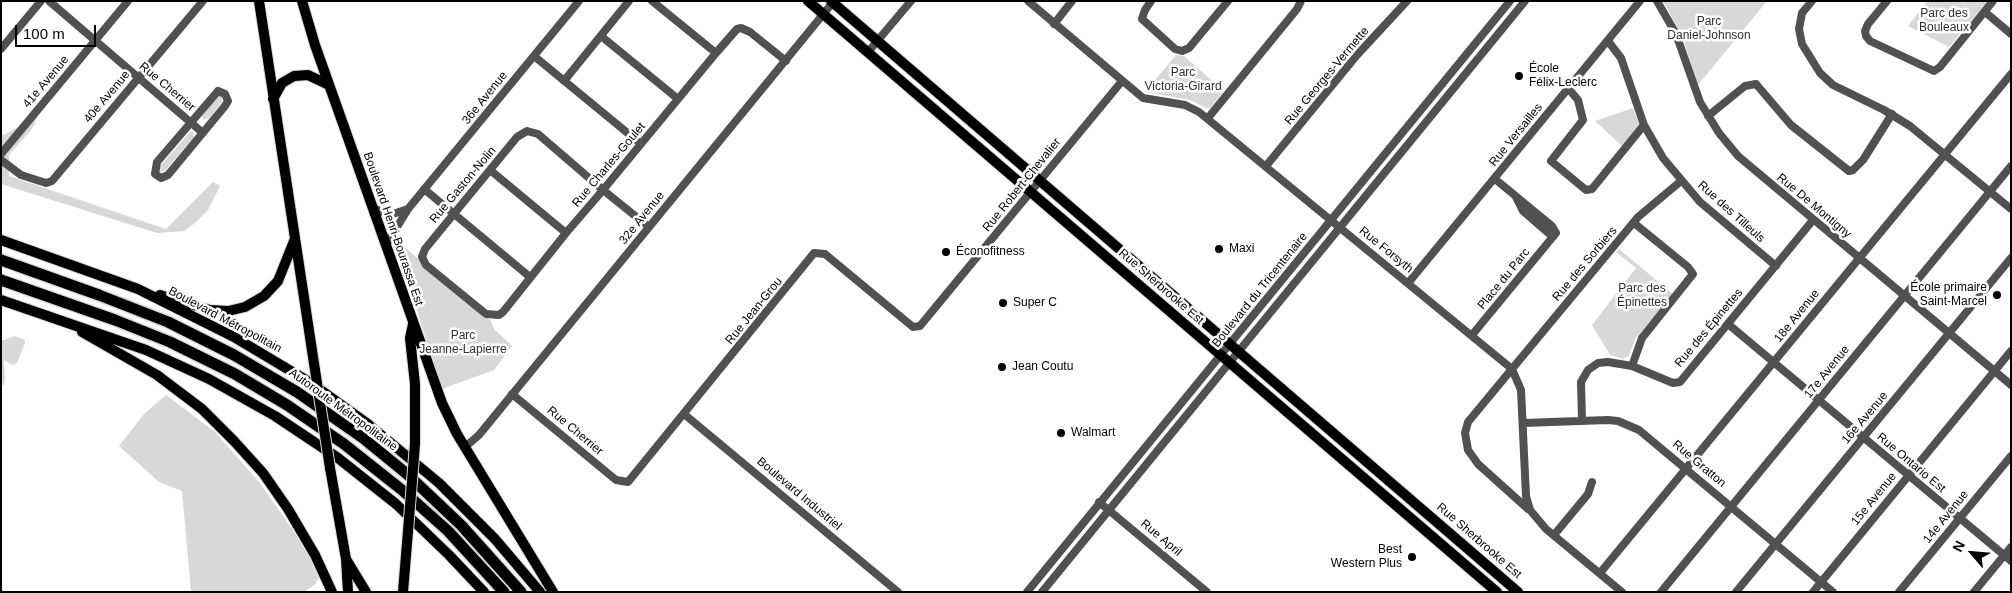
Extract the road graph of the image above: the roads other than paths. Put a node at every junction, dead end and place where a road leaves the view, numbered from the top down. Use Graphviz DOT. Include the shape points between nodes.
graph roads {
  1 [pos="41,1"];
  2 [pos="49,1"];
  3 [pos="128,1"];
  4 [pos="204,1"];
  5 [pos="259,1"];
  6 [pos="579,1"];
  7 [pos="629,1"];
  8 [pos="652,1"];
  9 [pos="808,1"];
  10 [pos="911,1"];
  11 [pos="1028,1"];
  12 [pos="1072,1"];
  13 [pos="1151,1"];
  14 [pos="1228,1"];
  15 [pos="1301,1"];
  16 [pos="1407,1"];
  17 [pos="1510,1"];
  18 [pos="1525,1"];
  19 [pos="1640,1"];
  20 [pos="1657,1"];
  21 [pos="1812,1"];
  22 [pos="1887,1"];
  23 [pos="1993,1"];
  24 [pos="303,2"];
  25 [pos="833,2"];
  26 [pos="1984,12"];
  27 [pos="824,14"];
  28 [pos="1054,24"];
  29 [pos="2011,34"];
  30 [pos="601,36"];
  31 [pos="1608,40"];
  32 [pos="95,41"];
  33 [pos="877,41"];
  34 [pos="1,49"];
  35 [pos="868,52"];
  36 [pos="716,53"];
  37 [pos="534,56"];
  38 [pos="786,61"];
  39 [pos="2011,74"];
  40 [pos="138,78"];
  41 [pos="564,80"];
  42 [pos="1122,81"];
  43 [pos="329,84"];
  44 [pos="1568,88"];
  45 [pos="944,98"];
  46 [pos="273,99"];
  47 [pos="678,99"];
  48 [pos="934,108"];
  49 [pos="1892,114"];
  50 [pos="1708,116"];
  51 [pos="1208,118"];
  52 [pos="191,121"];
  53 [pos="1644,126"];
  54 [pos="203,133"];
  55 [pos="989,137"];
  56 [pos="641,144"];
  57 [pos="979,148"];
  58 [pos="1,154"];
  59 [pos="1945,154"];
  60 [pos="1,160"];
  61 [pos="1266,166"];
  62 [pos="2011,166"];
  63 [pos="490,170"];
  64 [pos="1494,179"];
  65 [pos="1039,180"];
  66 [pos="1681,181"];
  67 [pos="424,190"];
  68 [pos="603,190"];
  69 [pos="1031,192"];
  70 [pos="1990,192"];
  71 [pos="373,208"];
  72 [pos="408,209"];
  73 [pos="2011,209"];
  74 [pos="454,214"];
  75 [pos="1332,219"];
  76 [pos="1814,220"];
  77 [pos="1634,223"];
  78 [pos="649,227"];
  79 [pos="1340,227"];
  80 [pos="566,233"];
  81 [pos="1100,233"];
  82 [pos="1085,238"];
  83 [pos="1,240"];
  84 [pos="295,240"];
  85 [pos="386,245"];
  86 [pos="1859,258"];
  87 [pos="2011,258"];
  88 [pos="1,260"];
  89 [pos="1776,266"];
  90 [pos="530,277"];
  91 [pos="1,280"];
  92 [pos="1408,282"];
  93 [pos="1160,284"];
  94 [pos="1142,287"];
  95 [pos="138,289"];
  96 [pos="1904,296"];
  97 [pos="1,300"];
  98 [pos="495,316"];
  99 [pos="58,320"];
  100 [pos="413,324"];
  101 [pos="1728,324"];
  102 [pos="920,326"];
  103 [pos="1949,334"];
  104 [pos="1472,335"];
  105 [pos="1235,348"];
  106 [pos="2011,352"];
  107 [pos="1222,356"];
  108 [pos="1774,362"];
  109 [pos="1230,363"];
  110 [pos="1632,366"];
  111 [pos="1512,369"];
  112 [pos="1994,372"];
  113 [pos="2011,386"];
  114 [pos="512,394"];
  115 [pos="1818,400"];
  116 [pos="684,414"];
  117 [pos="1582,420"];
  118 [pos="1523,423"];
  119 [pos="1863,437"];
  120 [pos="465,447"];
  121 [pos="1357,453"];
  122 [pos="2011,456"];
  123 [pos="1347,463"];
  124 [pos="1686,468"];
  125 [pos="1908,475"];
  126 [pos="1525,480"];
  127 [pos="625,482"];
  128 [pos="1592,482"];
  129 [pos="1394,485"];
  130 [pos="1508,491"];
  131 [pos="1386,496"];
  132 [pos="1099,502"];
  133 [pos="1731,506"];
  134 [pos="1530,510"];
  135 [pos="1110,511"];
  136 [pos="1960,518"];
  137 [pos="1554,535"];
  138 [pos="1776,544"];
  139 [pos="2011,548"];
  140 [pos="2008,558"];
  141 [pos="346,559"];
  142 [pos="1494,570"];
  143 [pos="1600,573"];
  144 [pos="1485,581"];
  145 [pos="1821,581"];
  146 [pos="332,592"];
  147 [pos="348,592"];
  148 [pos="366,592"];
  149 [pos="403,592"];
  150 [pos="484,592"];
  151 [pos="504,592"];
  152 [pos="521,592"];
  153 [pos="540,592"];
  154 [pos="553,592"];
  155 [pos="898,592"];
  156 [pos="1027,592"];
  157 [pos="1042,592"];
  158 [pos="1207,592"];
  159 [pos="1497,592"];
  160 [pos="1518,592"];
  161 [pos="1622,592"];
  162 [pos="1660,592"];
  163 [pos="1736,592"];
  164 [pos="1813,592"];
  165 [pos="1834,592"];
  166 [pos="1899,592"];
  167 [pos="1974,592"];
  1 -- 34 [label="street"];
  2 -- 32 [label="street, Rue Cherrier"];
  3 -- 32 [label="street, 41e Avenue"];
  4 -- 40 [label="street, 40e Avenue"];
  5 -- 46 [label="main road"];
  6 -- 37 [label="street, 36e Avenue"];
  7 -- 30 [label="street"];
  8 -- 36 [label="street"];
  9 -- 27 [label="main road, Rue Sherbrooke Est"];
  10 -- 33 [label="street"];
  11 -- 28 [label="street, Rue Forsyth"];
  12 -- 28 [label="street"];
  13 -- 14 [label="street" via="1142,19 1182,52 1189,48"];
  15 -- 51 [label="street"];
  16 -- 61 [label="street, Rue Georges-Vermette" via="1357,55"];
  17 -- 75 [label="street, Boulevard du Tricentenaire"];
  18 -- 79 [label="street, Boulevard du Tricentenaire"];
  19 -- 31 [label="street, Rue Versailles"];
  20 -- 50 [label="street, Rue De Montigny" via="1676,34 1694,90"];
  21 -- 49 [label="street" via="1802,12 1799,29 1802,44 1820,72 1844,91"];
  22 -- 26 [label="street" via="1868,24 1866,36 1934,71"];
  23 -- 26 [label="street"];
  24 -- 43 [label="main road, Boulevard Henri-Bourassa Est"];
  25 -- 27 [label="street, 32e Avenue"];
  25 -- 33 [label="main road, Rue Sherbrooke Est"];
  26 -- 29 [label="street"];
  27 -- 35 [label="main road, Rue Sherbrooke Est"];
  27 -- 38 [label="street, 32e Avenue"];
  28 -- 42 [label="street, Rue Forsyth"];
  30 -- 41 [label="street"];
  30 -- 47 [label="street"];
  31 -- 44 [label="street, Rue Versailles"];
  31 -- 53 [label="street, Rue des Tilleuls" via="1618,52"];
  32 -- 40 [label="street, Rue Cherrier"];
  32 -- 58 [label="street, 41e Avenue"];
  33 -- 35 [label="street"];
  33 -- 45 [label="main road, Rue Sherbrooke Est"];
  35 -- 48 [label="main road, Rue Sherbrooke Est"];
  36 -- 38 [label="street, Rue Charles-Goulet" via="741,28"];
  36 -- 47 [label="street, Rue Charles-Goulet"];
  37 -- 41 [label="street"];
  37 -- 67 [label="street, 36e Avenue"];
  38 -- 78 [label="street, 32e Avenue"];
  39 -- 59 [label="street, 18e Avenue"];
  40 -- 52 [label="street, Rue Cherrier"];
  40 -- 60 [label="street, 40e Avenue" via="52,181 46,183 18,174"];
  41 -- 56 [label="street"];
  42 -- 51 [label="street, Rue Forsyth" via="1143,98 1185,105"];
  42 -- 65 [label="street, Rue Robert-Chevalier"];
  43 -- 46 [label="main road" via="308,75 294,76 282,83"];
  43 -- 71 [label="main road, Boulevard Henri-Bourassa Est"];
  44 -- 53 [label="street" via="1578,100 1582,120 1551,160 1586,190 1592,189"];
  44 -- 64 [label="street, Rue Versailles"];
  45 -- 48 [label="main road"];
  45 -- 55 [label="main road, Rue Sherbrooke Est"];
  46 -- 84 [label="main road"];
  47 -- 56 [label="street, Rue Charles-Goulet"];
  48 -- 57 [label="main road, Rue Sherbrooke Est"];
  49 -- 50 [label="street" via="1864,160 1853,170 1791,125 1756,84 1745,86"];
  49 -- 59 [label="street"];
  50 -- 76 [label="street, Rue De Montigny" via="1738,156"];
  51 -- 61 [label="street, Rue Forsyth"];
  52 -- 54 [label="street, Rue Cherrier"];
  52 -- 54 [label="street" via="212,95 218,91 225,94 228,101"];
  52 -- 54 [label="street" via="157,162 155,174 161,178 168,175"];
  53 -- 66 [label="street, Rue des Tilleuls"];
  55 -- 57 [label="main road"];
  55 -- 65 [label="main road, Rue Sherbrooke Est"];
  56 -- 68 [label="street, Rue Charles-Goulet"];
  57 -- 69 [label="main road, Rue Sherbrooke Est"];
  59 -- 70 [label="street"];
  59 -- 86 [label="street, 18e Avenue"];
  61 -- 75 [label="street, Rue Forsyth"];
  62 -- 70 [label="street, 17e Avenue"];
  63 -- 68 [label="street, Rue Gaston-Nolin" via="517,137 527,131 538,134"];
  63 -- 74 [label="street, Rue Gaston-Nolin"];
  63 -- 80 [label="street"];
  64 -- 92 [label="street, Rue Versailles"];
  64 -- 104 [label="street, Place du Parc" via="1555,228 1556,233"];
  65 -- 69 [label="street, Rue Robert-Chevalier"];
  65 -- 81 [label="main road, Rue Sherbrooke Est"];
  66 -- 77 [label="street, Rue des Sorbiers"];
  66 -- 89 [label="street, Rue des Tilleuls" via="1720,220"];
  67 -- 72 [label="street, 36e Avenue"];
  67 -- 74 [label="street"];
  68 -- 78 [label="street"];
  68 -- 80 [label="street, Rue Charles-Goulet"];
  69 -- 82 [label="main road, Rue Sherbrooke Est"];
  69 -- 102 [label="street, Rue Robert-Chevalier"];
  70 -- 73 [label="street"];
  70 -- 96 [label="street, 17e Avenue"];
  71 -- 72 [label="street" via="390,216"];
  71 -- 85 [label="main road, Boulevard Henri-Bourassa Est"];
  72 -- 85 [label="street, 36e Avenue"];
  74 -- 90 [label="street"];
  74 -- 98 [label="street, Rue Gaston-Nolin" via="422,257 426,265 486,314"];
  75 -- 79 [label="street, Rue Forsyth"];
  75 -- 105 [label="street, Boulevard du Tricentenaire"];
  76 -- 86 [label="street, Rue De Montigny"];
  76 -- 89 [label="street, Rue des Épinettes"];
  77 -- 110 [label="street" via="1693,274 1642,338"];
  77 -- 111 [label="street, Rue des Sorbiers"];
  78 -- 114 [label="street, 32e Avenue"];
  79 -- 92 [label="street, Rue Forsyth"];
  79 -- 105 [label="street, Boulevard du Tricentenaire"];
  80 -- 90 [label="street, Rue Charles-Goulet"];
  81 -- 82 [label="main road"];
  81 -- 93 [label="main road, Rue Sherbrooke Est"];
  82 -- 94 [label="main road, Rue Sherbrooke Est"];
  83 -- 95 [label="main road, Boulevard Métropolitain"];
  84 -- 95 [label="main road" via="285,268 272,289 255,302 239,308 210,310"];
  84 -- 141 [label="main road, bridge"];
  85 -- 100 [label="main road, Boulevard Henri-Bourassa Est"];
  86 -- 96 [label="street, Rue De Montigny"];
  86 -- 108 [label="street, 18e Avenue"];
  87 -- 103 [label="street, 16e Avenue"];
  88 -- 152 [label="highway, Autoroute Métropolitaine" via="168,322 234,354 297,392 407,474 461,525"];
  89 -- 101 [label="street, Rue des Épinettes"];
  90 -- 98 [label="street, Rue Charles-Goulet" via="503,312"];
  91 -- 151 [label="highway" via="170,342 235,374 287,405 344,444 402,490 448,531"];
  92 -- 104 [label="street, Rue Forsyth"];
  93 -- 94 [label="main road"];
  93 -- 105 [label="main road, Rue Sherbrooke Est"];
  94 -- 107 [label="main road, Rue Sherbrooke Est"];
  95 -- 153 [label="main road, Boulevard Métropolitain" via="262,353 368,424 467,510"];
  96 -- 103 [label="street, Rue De Montigny"];
  96 -- 115 [label="street, 17e Avenue"];
  97 -- 99 [label="main road"];
  99 -- 146 [label="main road" via="157,375 224,430 280,497 305,536"];
  99 -- 150 [label="main road" via="174,362 236,393 296,429 396,504 450,554"];
  100 -- 120 [label="main road" via="437,390"];
  100 -- 149 [label="main road, Boulevard Henri-Bourassa Est, bridge" via="410,338 415,384 415,444"];
  101 -- 108 [label="street, Rue Ontario Est"];
  101 -- 110 [label="street, Rue des Épinettes" via="1676,384"];
  102 -- 116 [label="street, Rue Jean-Grou" via="912,326 825,254 814,253"];
  103 -- 112 [label="street, Rue De Montigny"];
  103 -- 119 [label="street, 16e Avenue"];
  104 -- 111 [label="street, Rue Forsyth"];
  105 -- 107 [label="street, Boulevard du Tricentenaire"];
  105 -- 109 [label="street, Boulevard du Tricentenaire"];
  105 -- 121 [label="main road, Rue Sherbrooke Est"];
  106 -- 112 [label="street, 15e Avenue"];
  107 -- 109 [label="main road, Rue Sherbrooke Est"];
  107 -- 132 [label="street, Boulevard du Tricentenaire"];
  108 -- 115 [label="street, Rue Ontario Est"];
  108 -- 124 [label="street, 18e Avenue"];
  109 -- 123 [label="main road, Rue Sherbrooke Est"];
  109 -- 135 [label="street, Boulevard du Tricentenaire"];
  110 -- 117 [label="street, Rue des Épinettes" via="1603,362 1588,370 1581,387"];
  111 -- 118 [label="street, Rue Forsyth" via="1521,390"];
  111 -- 130 [label="street, Rue des Sorbiers" via="1468,422 1465,433 1468,450 1478,464"];
  112 -- 113 [label="street, Rue De Montigny"];
  112 -- 125 [label="street, 15e Avenue"];
  114 -- 120 [label="street, 32e Avenue" via="477,438"];
  114 -- 127 [label="street, Rue Cherrier" via="616,480"];
  115 -- 119 [label="street, Rue Ontario Est"];
  115 -- 133 [label="street, 17e Avenue"];
  116 -- 127 [label="street, Rue Jean-Grou"];
  116 -- 155 [label="street, Boulevard Industriel"];
  117 -- 118 [label="street, Rue Gratton"];
  117 -- 124 [label="street, Rue Gratton" via="1608,420 1629,425 1649,436"];
  118 -- 126 [label="street, Rue Forsyth"];
  119 -- 125 [label="street, Rue Ontario Est"];
  119 -- 138 [label="street, 16e Avenue"];
  120 -- 154 [label="main road"];
  121 -- 123 [label="main road"];
  121 -- 129 [label="main road, Rue Sherbrooke Est"];
  122 -- 136 [label="street, 14e Avenue"];
  123 -- 131 [label="main road, Rue Sherbrooke Est"];
  124 -- 133 [label="street, Rue Gratton"];
  124 -- 143 [label="street, 18e Avenue"];
  125 -- 136 [label="street, Rue Ontario Est"];
  125 -- 145 [label="street, 15e Avenue"];
  126 -- 130 [label="street" via="1519,489"];
  126 -- 134 [label="street, Rue Forsyth"];
  128 -- 137 [label="street" via="1588,494"];
  129 -- 131 [label="main road"];
  129 -- 142 [label="main road, Rue Sherbrooke Est"];
  130 -- 134 [label="street, Rue des Sorbiers"];
  131 -- 144 [label="main road, Rue Sherbrooke Est"];
  132 -- 135 [label="street, Rue April"];
  132 -- 156 [label="street, Boulevard du Tricentenaire"];
  133 -- 138 [label="street, Rue Gratton"];
  133 -- 162 [label="street, 17e Avenue"];
  134 -- 137 [label="street, Rue Forsyth"];
  135 -- 157 [label="street, Boulevard du Tricentenaire"];
  135 -- 158 [label="street, Rue April"];
  136 -- 140 [label="street, Rue Ontario Est"];
  136 -- 166 [label="street, 14e Avenue"];
  137 -- 143 [label="street, Rue Forsyth"];
  138 -- 145 [label="street, Rue Gratton"];
  138 -- 163 [label="street, 16e Avenue"];
  139 -- 140 [label="street"];
  140 -- 167 [label="street"];
  141 -- 147 [label="main road"];
  141 -- 148 [label="main road"];
  142 -- 144 [label="main road"];
  142 -- 160 [label="main road, Rue Sherbrooke Est"];
  143 -- 161 [label="street, Rue Forsyth"];
  144 -- 159 [label="main road, Rue Sherbrooke Est"];
  145 -- 164 [label="street, 15e Avenue"];
  145 -- 165 [label="street, Rue Gratton"];
}
